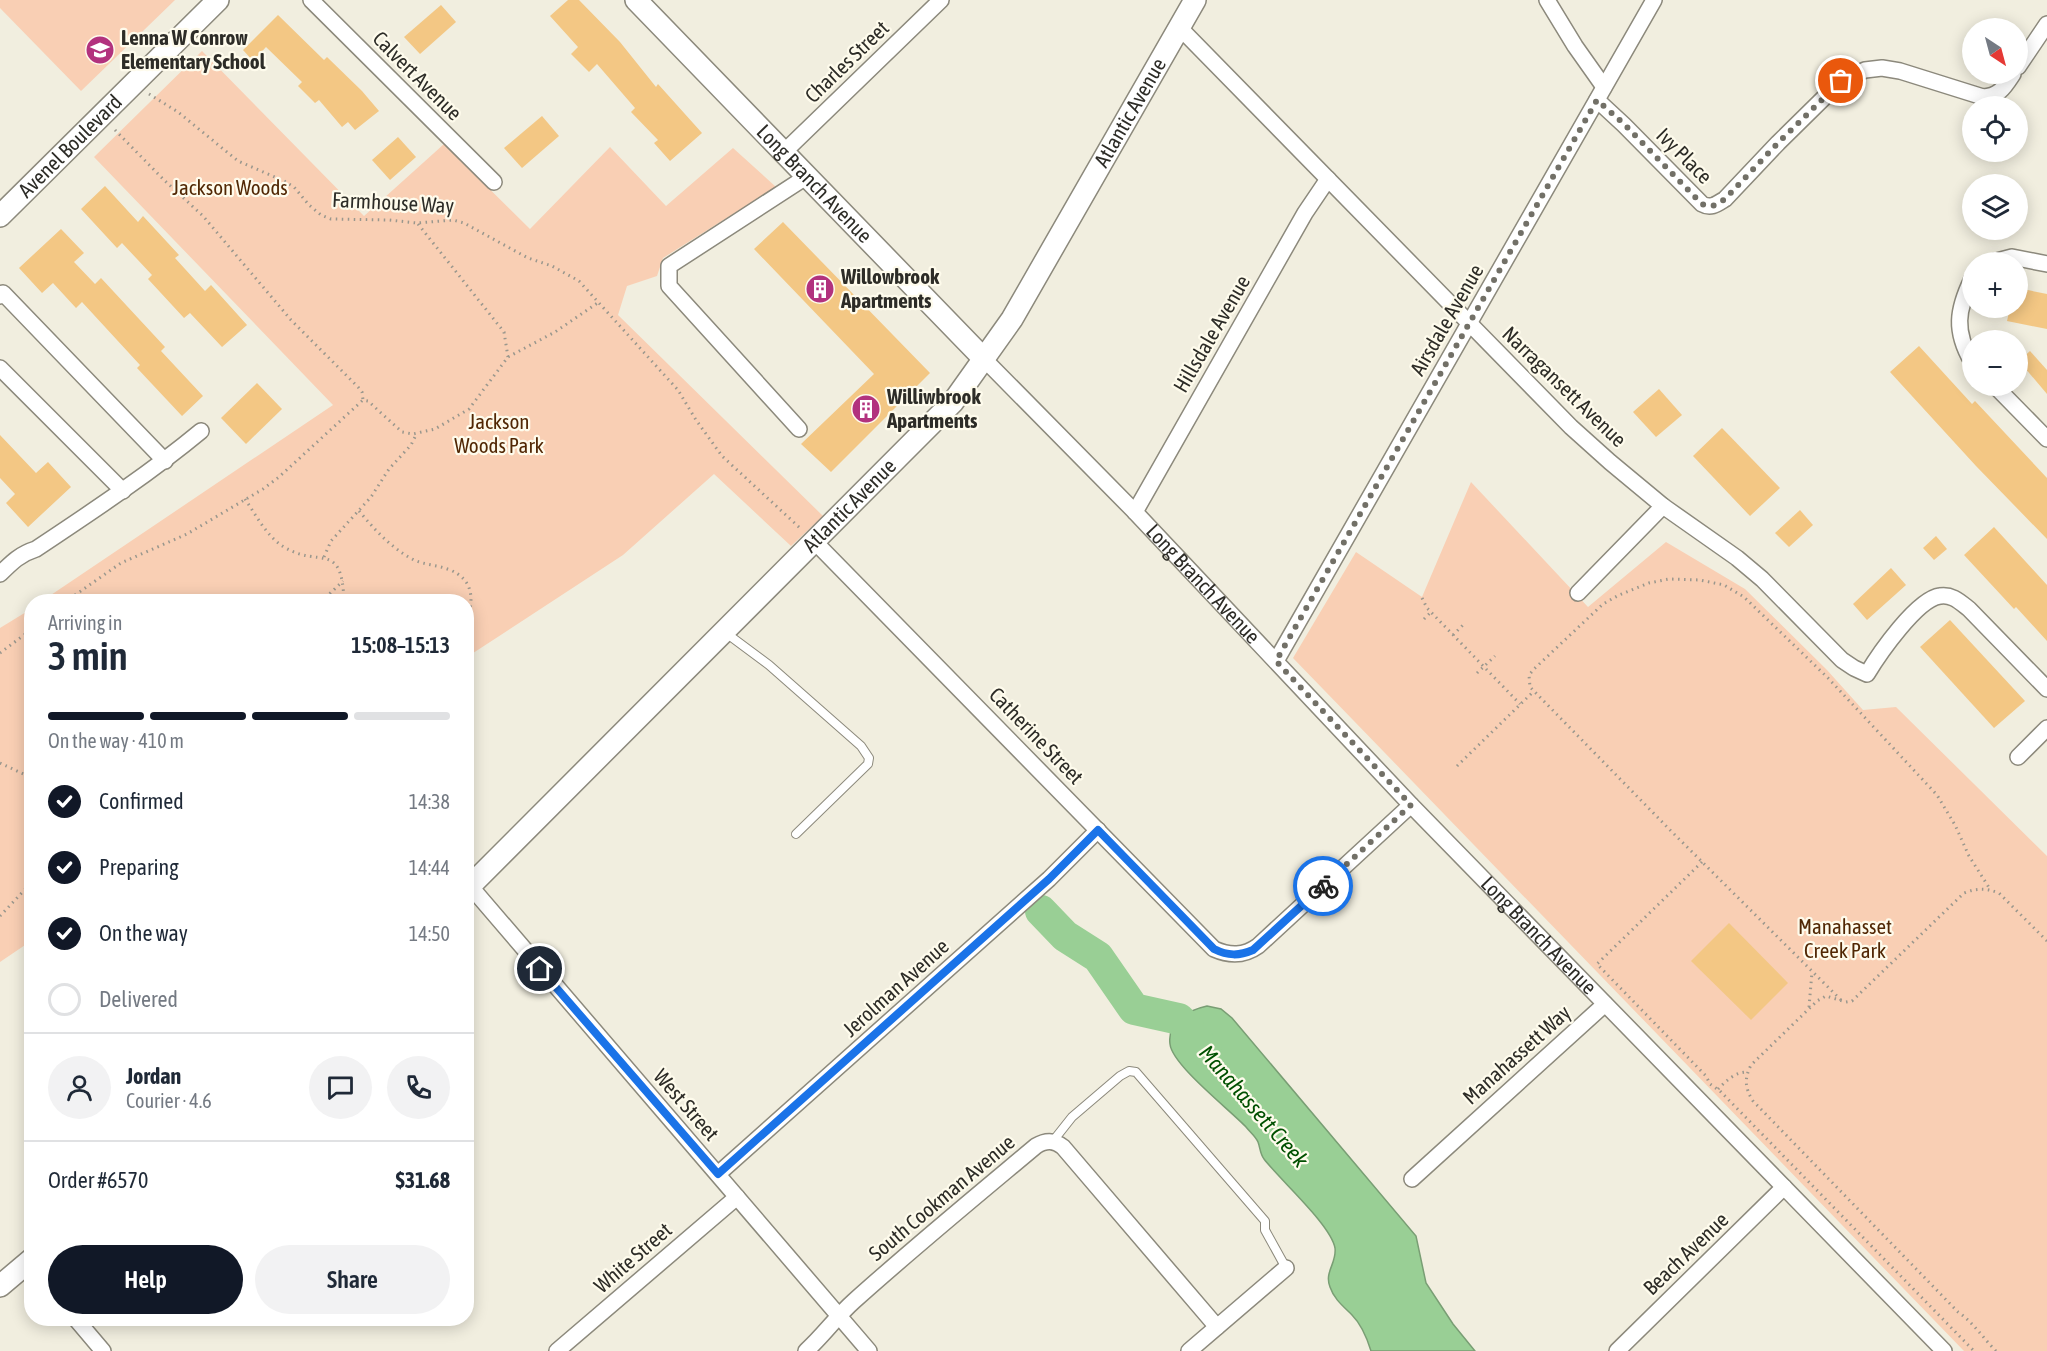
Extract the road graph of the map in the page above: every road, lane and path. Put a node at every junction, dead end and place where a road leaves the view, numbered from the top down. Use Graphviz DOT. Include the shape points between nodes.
graph roads {
  1 [pos="218,0"];
  2 [pos="311,0"];
  3 [pos="636,0"];
  4 [pos="941,0"];
  5 [pos="1195,0"];
  6 [pos="1547,0"];
  7 [pos="1654,0"];
  8 [pos="2047,24"];
  9 [pos="1179,27"];
  10 [pos="2028,53"];
  11 [pos="135,83"];
  12 [pos="2006,84"];
  13 [pos="1600,94"];
  14 [pos="102,116"];
  15 [pos="783,153"];
  16 [pos="806,177"];
  17 [pos="1328,179"];
  18 [pos="494,182"];
  19 [pos="0,216"];
  20 [pos="417,223"];
  21 [pos="2028,260"];
  22 [pos="2047,264"];
  23 [pos="0,296"];
  24 [pos="599,303"];
  25 [pos="1962,306"];
  26 [pos="1469,323"];
  27 [pos="1962,338"];
  28 [pos="508,355"];
  29 [pos="984,359"];
  30 [pos="0,368"];
  31 [pos="2005,396"];
  32 [pos="363,400"];
  33 [pos="799,429"];
  34 [pos="201,431"];
  35 [pos="417,434"];
  36 [pos="2047,438"];
  37 [pos="165,461"];
  38 [pos="123,491"];
  39 [pos="245,499"];
  40 [pos="1663,506"];
  41 [pos="358,511"];
  42 [pos="1135,512"];
  43 [pos="814,541"];
  44 [pos="324,557"];
  45 [pos="0,574"];
  46 [pos="343,581"];
  47 [pos="1578,592"];
  48 [pos="76,594"];
  49 [pos="329,594"];
  50 [pos="344,594"];
  51 [pos="471,594"];
  52 [pos="1422,598"];
  53 [pos="1431,612"];
  54 [pos="1424,619"];
  55 [pos="1464,624"];
  56 [pos="725,633"];
  57 [pos="24,635"];
  58 [pos="1453,635"];
  59 [pos="0,653"];
  60 [pos="1495,656"];
  61 [pos="1276,661"];
  62 [pos="1484,666"];
  63 [pos="1477,673"];
  64 [pos="2047,689"];
  65 [pos="1533,692"];
  66 [pos="1520,704"];
  67 [pos="2047,728"];
  68 [pos="2018,757"];
  69 [pos="0,763"];
  70 [pos="1457,766"];
  71 [pos="24,774"];
  72 [pos="1411,805"];
  73 [pos="1098,830"];
  74 [pos="796,834"];
  75 [pos="1702,862"];
  76 [pos="474,883"];
  77 [pos="1990,890"];
  78 [pos="24,891"];
  79 [pos="24,893"];
  80 [pos="474,894"];
  81 [pos="21,895"];
  82 [pos="0,916"];
  83 [pos="2047,941"];
  84 [pos="1812,971"];
  85 [pos="1841,1000"];
  86 [pos="1605,1004"];
  87 [pos="1809,1009"];
  88 [pos="1747,1072"];
  89 [pos="1718,1089"];
  90 [pos="1053,1141"];
  91 [pos="718,1174"];
  92 [pos="1412,1179"];
  93 [pos="1784,1187"];
  94 [pos="737,1197"];
  95 [pos="24,1267"];
  96 [pos="1286,1268"];
  97 [pos="0,1286"];
  98 [pos="840,1317"];
  99 [pos="82,1326"];
  100 [pos="1217,1327"];
  101 [pos="103,1351"];
  102 [pos="557,1351"];
  103 [pos="806,1351"];
  104 [pos="869,1351"];
  105 [pos="1189,1351"];
  106 [pos="1617,1351"];
  107 [pos="1944,1351"];
  108 [pos="1974,1351"];
  109 [pos="1996,1351"];
  1 -- 11 [label="main road, Avenel Boulevard"];
  2 -- 18 [label="street, Calvert Avenue"];
  3 -- 15 [label="main road, Long Branch Avenue"];
  4 -- 15 [label="street, Charles Street"];
  5 -- 9 [label="main road, Atlantic Avenue"];
  6 -- 13 [label="street"];
  7 -- 13 [label="street, Airsdale Avenue"];
  8 -- 10 [label="street"];
  9 -- 17 [label="street, Narragansett Avenue"];
  9 -- 29 [label="main road, Atlantic Avenue" via="1012,319"];
  11 -- 14 [label="main road, Avenel Boulevard"];
  11 -- 20 [label="path, Farmhouse Way" via="238,161 294,187 321,215 342,220"];
  12 -- 13 [label="street, Ivy Place" via="1997,93 1983,97 1900,71 1882,68 1852,75 1841,81 1725,199 1707,207 1624,124"];
  13 -- 26 [label="street, Airsdale Avenue"];
  14 -- 19 [label="main road, Avenel Boulevard"];
  14 -- 32 [label="path" via="203,216 291,320 358,387"];
  15 -- 16 [label="main road, Long Branch Avenue"];
  16 -- 29 [label="main road, Long Branch Avenue"];
  16 -- 33 [label="street" via="669,266 668,281"];
  17 -- 26 [label="street, Narragansett Avenue"];
  17 -- 42 [label="street, Hillsdale Avenue"];
  20 -- 24 [label="path, Farmhouse Way" via="464,223 579,281"];
  20 -- 28 [label="path" via="504,332"];
  21 -- 22 [label="street"];
  23 -- 37 [label="street" via="3,293"];
  24 -- 28 [label="path" via="555,332"];
  24 -- 43 [label="path, Farmhouse Way" via="678,390 722,456"];
  25 -- 27 [label="street" via="1958,327"];
  26 -- 40 [label="street, Narragansett Avenue" via="1571,427"];
  26 -- 61 [label="street, Airsdale Avenue"];
  28 -- 35 [label="path" via="469,408 435,429"];
  29 -- 42 [label="street, Long Branch Avenue"];
  29 -- 43 [label="main road, Atlantic Avenue" via="953,402"];
  30 -- 38 [label="street"];
  31 -- 36 [label="street"];
  32 -- 35 [label="path" via="402,432"];
  32 -- 39 [label="path" via="279,477"];
  34 -- 37 [label="street"];
  35 -- 41 [label="path"];
  37 -- 38 [label="street"];
  38 -- 45 [label="street" via="36,549 23,553"];
  39 -- 44 [label="path" via="277,543 295,552"];
  39 -- 48 [label="path" via="187,534 121,563"];
  40 -- 47 [label="street"];
  40 -- 64 [label="street, Narragansett Avenue" via="1737,558 1842,660 1867,674 1906,622 1929,599 1942,595 1956,598 1969,609"];
  41 -- 44 [label="path" via="330,541"];
  41 -- 51 [label="path" via="391,546 416,561 451,570"];
  42 -- 61 [label="street, Long Branch Avenue"];
  43 -- 56 [label="main road, Atlantic Avenue"];
  43 -- 73 [label="street, Catherine Street"];
  44 -- 46 [label="path" via="333,561"];
  46 -- 49 [label="path"];
  46 -- 50 [label="path"];
  52 -- 53 [label="path"];
  53 -- 54 [label="path"];
  53 -- 58 [label="path"];
  55 -- 58 [label="path"];
  56 -- 74 [label="lane" via="777,673 861,746 869,758 868,764"];
  56 -- 76 [label="main road, Atlantic Avenue"];
  57 -- 59 [label="path"];
  58 -- 62 [label="path"];
  60 -- 62 [label="path"];
  61 -- 72 [label="street, Long Branch Avenue"];
  62 -- 63 [label="path"];
  62 -- 66 [label="path"];
  65 -- 66 [label="path"];
  65 -- 75 [label="path"];
  65 -- 77 [label="path" via="1529,675 1534,669 1603,604 1619,595 1669,579 1724,585 1744,597 1828,678 1937,795"];
  66 -- 70 [label="path"];
  67 -- 68 [label="street"];
  69 -- 71 [label="path"];
  72 -- 73 [label="street, Catherine Street" via="1258,946 1244,954 1230,955 1214,949"];
  72 -- 86 [label="street, Long Branch Avenue"];
  73 -- 91 [label="street, Jerolman Avenue" via="1049,879"];
  75 -- 84 [label="path"];
  75 -- 89 [label="path" via="1597,964"];
  77 -- 83 [label="path" via="1999,893"];
  77 -- 85 [label="path" via="1972,890 1957,898 1852,1000"];
  78 -- 81 [label="path"];
  79 -- 81 [label="path"];
  80 -- 91 [label="street, West Street"];
  81 -- 82 [label="path"];
  84 -- 85 [label="path"];
  84 -- 87 [label="path"];
  85 -- 87 [label="path" via="1826,996"];
  86 -- 92 [label="street, Manahassett Way"];
  86 -- 93 [label="street, Long Branch Avenue"];
  87 -- 88 [label="path"];
  88 -- 89 [label="path" via="1731,1077"];
  88 -- 109 [label="path" via="1746,1083 1753,1101"];
  89 -- 108 [label="path"];
  90 -- 96 [label="lane" via="1072,1118 1120,1076 1136,1072 1265,1221 1265,1230"];
  90 -- 98 [label="street, South Cookman Avenue" via="1036,1146 976,1195"];
  90 -- 100 [label="street" via="1063,1147"];
  91 -- 94 [label="street, West Street"];
  93 -- 106 [label="street, Beach Avenue"];
  93 -- 107 [label="street, Long Branch Avenue"];
  94 -- 98 [label="street, West Street"];
  94 -- 102 [label="street, White Street"];
  95 -- 97 [label="main road"];
  96 -- 100 [label="street"];
  98 -- 103 [label="street, South Cookman Avenue"];
  98 -- 104 [label="street, West Street"];
  99 -- 101 [label="street"];
  100 -- 105 [label="street"];
}
